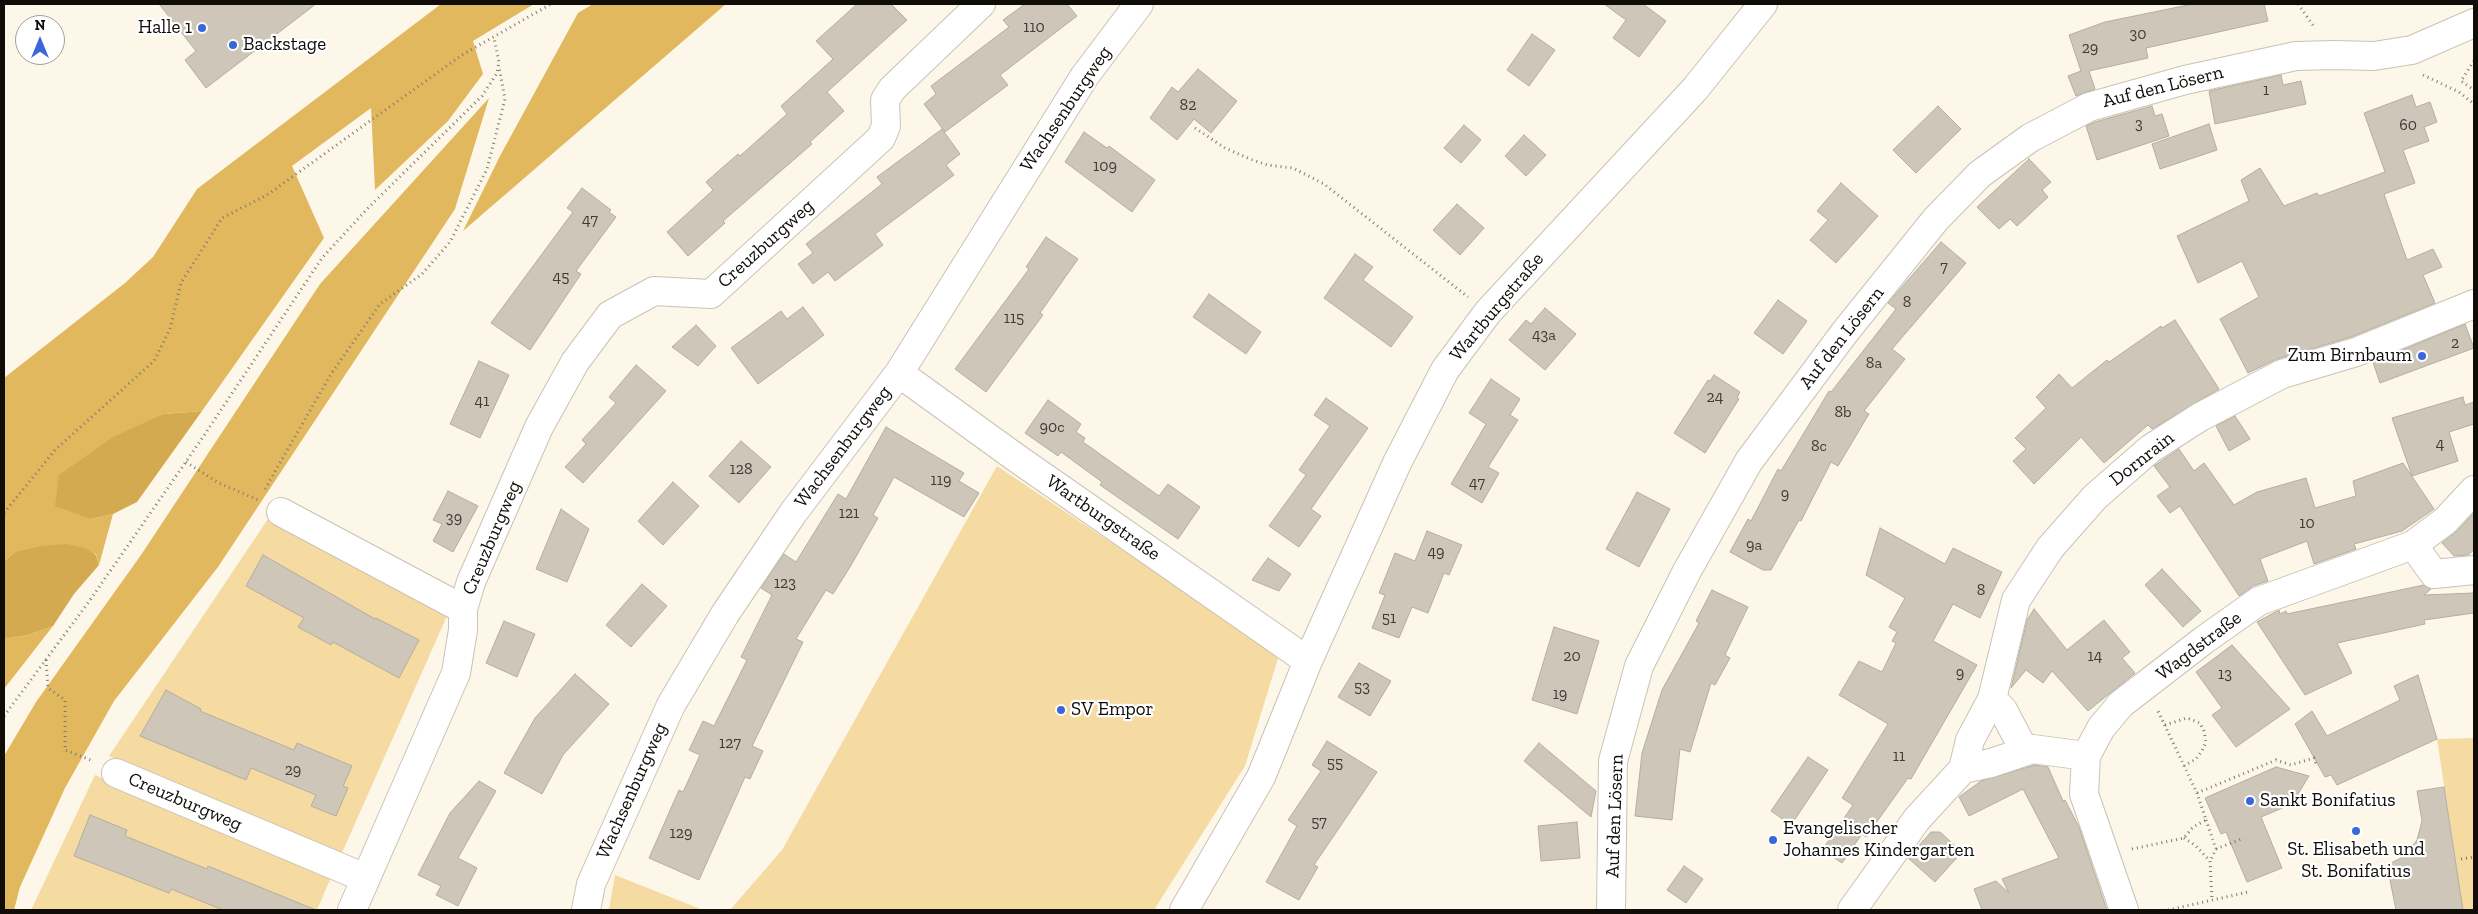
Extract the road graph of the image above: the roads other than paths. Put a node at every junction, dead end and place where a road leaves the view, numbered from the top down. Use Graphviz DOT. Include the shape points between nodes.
graph roads {
  1 [pos="981,4"];
  2 [pos="1139,4"];
  3 [pos="1763,4"];
  4 [pos="2474,23"];
  5 [pos="2474,304"];
  6 [pos="899,373"];
  7 [pos="2474,490"];
  8 [pos="270,506"];
  9 [pos="2412,545"];
  10 [pos="2474,570"];
  11 [pos="463,609"];
  12 [pos="1308,661"];
  13 [pos="1992,699"];
  14 [pos="2024,750"];
  15 [pos="2086,756"];
  16 [pos="1963,769"];
  17 [pos="116,773"];
  18 [pos="365,878"];
  19 [pos="352,910"];
  20 [pos="586,910"];
  21 [pos="1184,910"];
  22 [pos="1611,910"];
  23 [pos="1852,910"];
  24 [pos="2124,910"];
  1 -- 11 [label="street, Creuzburgweg" via="892,89 885,100 886,126 881,138 711,294 654,292 610,315 575,362 539,426 471,582"];
  2 -- 6 [label="street, Wachsenburgweg" via="1079,85"];
  3 -- 12 [label="street, Wartburgstraße" via="1695,89 1488,312 1445,370 1397,463"];
  4 -- 22 [label="street, Auf den Lösern" via="2412,50 2374,56 2296,56 2185,80 2089,106 2030,138 1980,174 1936,219 1845,332 1750,461 1687,571 1639,666 1613,761"];
  5 -- 13 [label="street, Dornrain" via="2356,352 2282,374 2200,417 2150,449 2076,516 2021,592 2016,600"];
  6 -- 12 [label="street, Wartburgstraße"];
  6 -- 20 [label="street, Wachsenburgweg" via="787,522 725,614 671,705 591,884"];
  7 -- 9 [label="street, Wagdstraße" via="2445,521"];
  8 -- 11 [label="street, Creuzburgweg"];
  9 -- 10 [label="street" via="2434,574"];
  9 -- 15 [label="street, Wagdstraße" via="2259,601 2121,704 2101,728"];
  11 -- 18 [label="street, Creuzburgweg" via="456,673"];
  12 -- 21 [label="street, Wartburgstraße" via="1261,778"];
  13 -- 14 [label="street" via="2003,710"];
  13 -- 16 [label="street, Dornrain" via="1970,740"];
  14 -- 15 [label="street" via="2050,750"];
  14 -- 16 [label="street" via="1991,763"];
  15 -- 24 [label="street, Wagdstraße" via="2084,794"];
  16 -- 23 [label="street, Dornrain" via="1917,818"];
  17 -- 18 [label="street, Creuzburgweg"];
  18 -- 19 [label="street, Creuzburgweg"];
}
